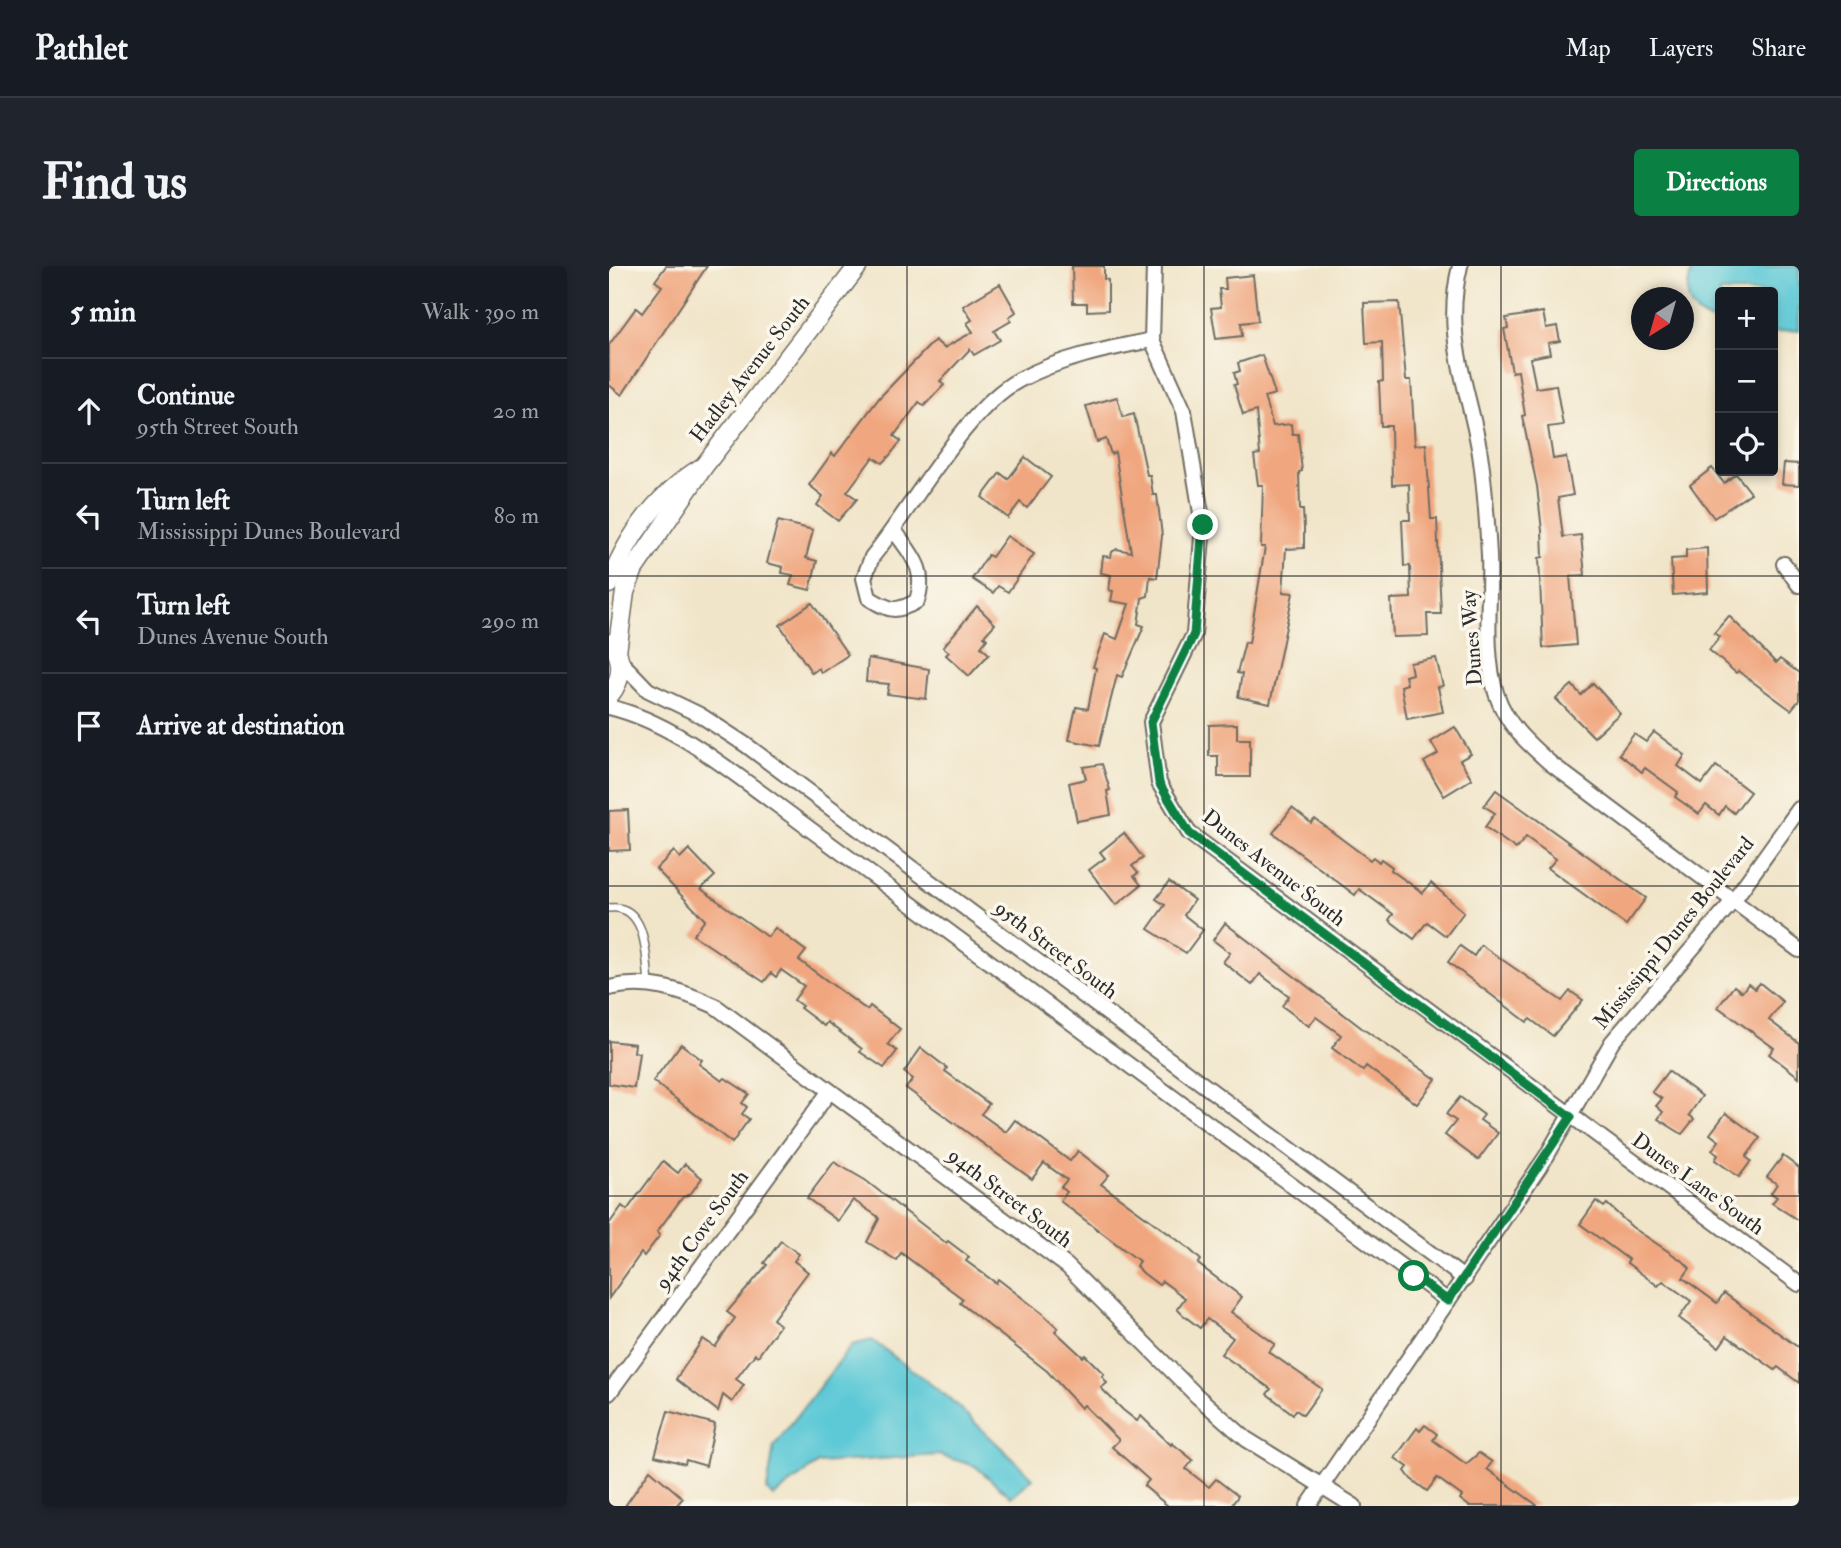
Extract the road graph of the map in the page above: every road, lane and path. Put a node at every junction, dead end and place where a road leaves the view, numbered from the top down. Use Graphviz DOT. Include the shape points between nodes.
graph roads {
  1 [pos="858,266"];
  2 [pos="1154,266"];
  3 [pos="1460,266"];
  4 [pos="1152,340"];
  5 [pos="704,466"];
  6 [pos="894,530"];
  7 [pos="1784,564"];
  8 [pos="609,584"];
  9 [pos="1799,585"];
  10 [pos="616,651"];
  11 [pos="609,696"];
  12 [pos="609,707"];
  13 [pos="1799,809"];
  14 [pos="1733,901"];
  15 [pos="609,908"];
  16 [pos="1799,950"];
  17 [pos="649,984"];
  18 [pos="609,988"];
  19 [pos="829,1092"];
  20 [pos="1571,1117"];
  21 [pos="1465,1279"];
  22 [pos="1799,1284"];
  23 [pos="1448,1301"];
  24 [pos="609,1393"];
  25 [pos="1320,1487"];
  26 [pos="1308,1506"];
  27 [pos="1354,1506"];
  1 -- 5 [label="street, Hadley Avenue South"];
  2 -- 4 [label="street, Dunes Avenue South"];
  3 -- 14 [label="street, Dunes Way" via="1453,295 1453,332 1479,449 1492,660 1495,690 1505,717 1550,763"];
  4 -- 6 [label="street" via="1082,354 1017,381 977,414"];
  4 -- 20 [label="street, Dunes Avenue South" via="1184,411 1203,525 1194,634 1151,722 1159,783 1189,833"];
  5 -- 8 [label="street, Hadley Avenue South" via="682,480 640,523 627,540"];
  5 -- 10 [label="street, Hadley Avenue South" via="633,569"];
  6 -- 6 [label="street" via="917,562 923,582 917,601 901,610 884,608 869,598 864,578 872,557"];
  7 -- 9 [label="street"];
  10 -- 11 [label="street, Hadley Avenue South" via="619,679"];
  10 -- 21 [label="street, 95th Street South" via="648,690 700,715 746,745"];
  12 -- 23 [label="street" via="682,737"];
  13 -- 14 [label="street, Mississippi Dunes Boulevard"];
  14 -- 16 [label="street"];
  14 -- 20 [label="street, Mississippi Dunes Boulevard" via="1612,1042"];
  15 -- 17 [label="lane" via="633,915 640,925"];
  17 -- 18 [label="street, 94th Street South"];
  17 -- 19 [label="street, 94th Street South" via="680,990 715,1006"];
  19 -- 24 [label="street, 94th Cove South"];
  19 -- 25 [label="street, 94th Street South" via="1067,1266 1207,1405 1246,1439"];
  20 -- 21 [label="street, Mississippi Dunes Boulevard"];
  20 -- 22 [label="street, Dunes Lane South"];
  21 -- 23 [label="street, Mississippi Dunes Boulevard"];
  23 -- 25 [label="street, Mississippi Dunes Boulevard"];
  25 -- 26 [label="street, Mississippi Dunes Boulevard"];
  25 -- 27 [label="street, 94th Street South"];
}
